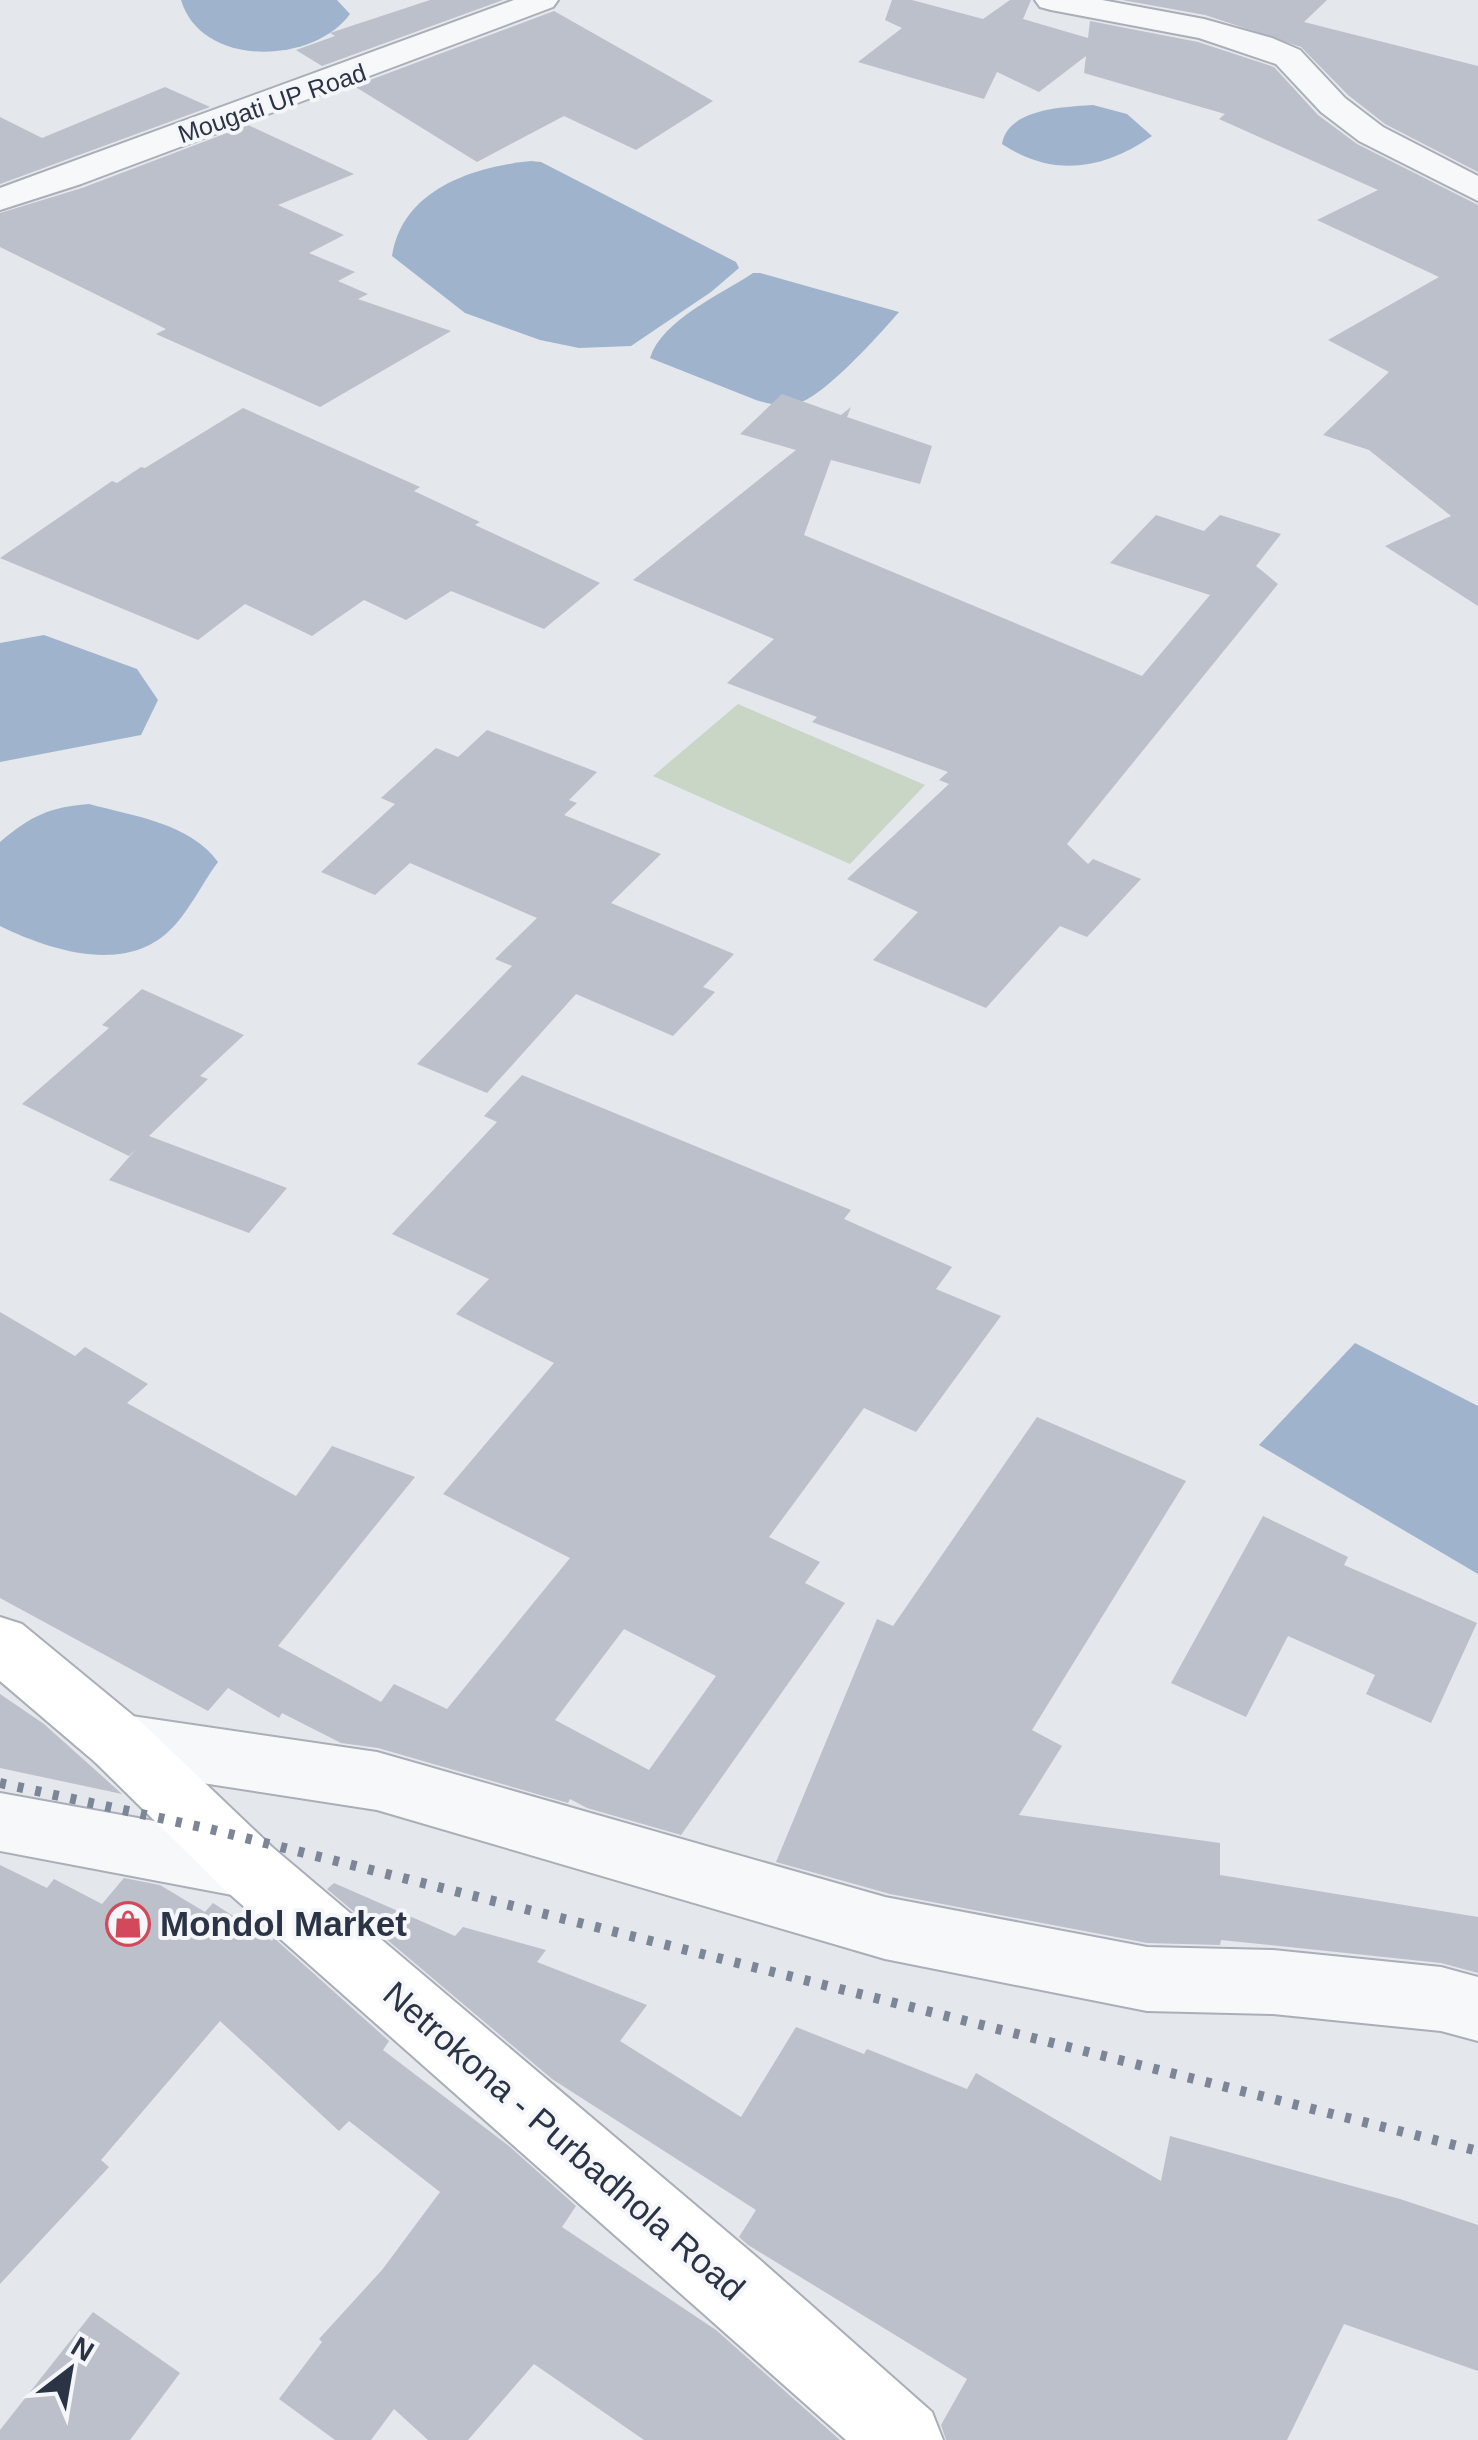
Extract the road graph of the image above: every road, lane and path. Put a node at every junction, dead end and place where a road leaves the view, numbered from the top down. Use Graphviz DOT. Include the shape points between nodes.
graph roads {
  1 [pos="542,0"];
  2 [pos="1051,0"];
  3 [pos="1478,190"];
  4 [pos="0,199"];
  5 [pos="0,1643"];
  6 [pos="118,1742"];
  7 [pos="0,1822"];
  8 [pos="248,1868"];
  9 [pos="1478,2009"];
  10 [pos="904,2440"];
  1 -- 4 [label="street, Mougati UP Road" via="396,60"];
  2 -- 3 [label="street" via="1204,29 1288,57 1371,134"];
  5 -- 6 [label="main road, Netrokona - Purbadhola Road"];
  6 -- 8 [label="main road, Netrokona - Purbadhola Road"];
  6 -- 9 [label="street" via="377,1781 922,1935 1147,1979 1273,1982 1441,1999"];
  7 -- 8 [label="street"];
  8 -- 10 [label="main road, Netrokona - Purbadhola Road"];
}
